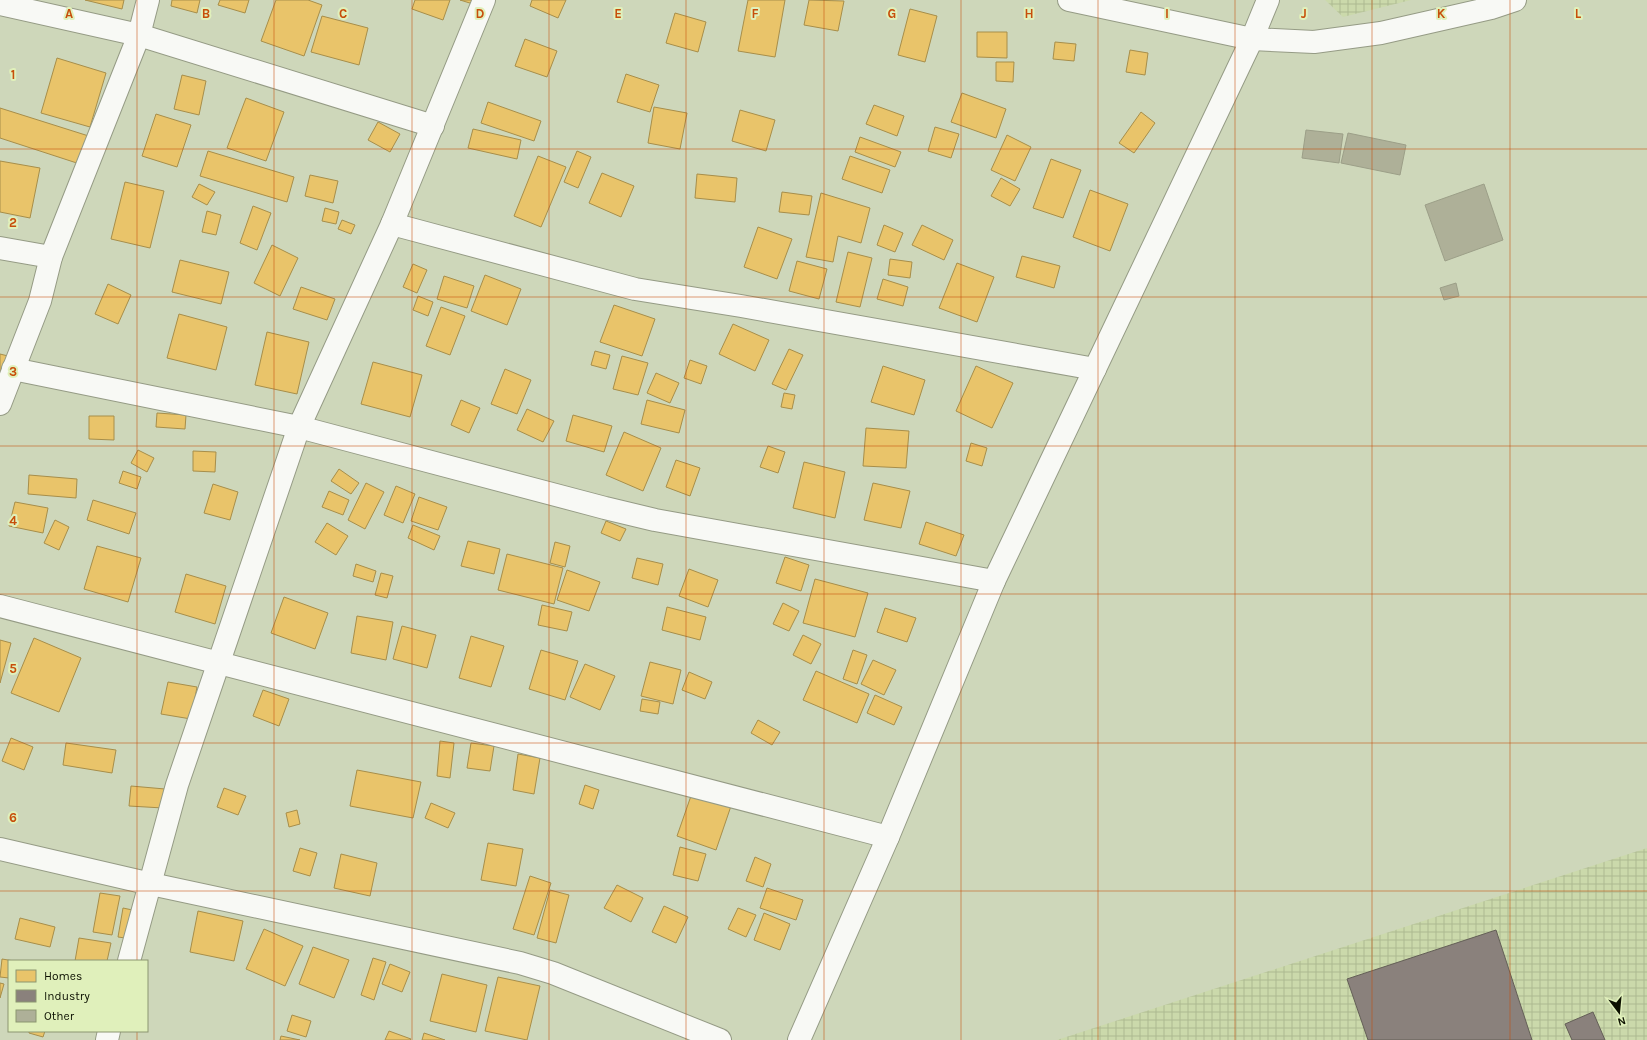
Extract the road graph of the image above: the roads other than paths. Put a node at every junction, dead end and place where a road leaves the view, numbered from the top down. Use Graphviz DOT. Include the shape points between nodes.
graph roads {
  1 [pos="148,0"];
  2 [pos="484,0"];
  3 [pos="1069,0"];
  4 [pos="1268,0"];
  5 [pos="1514,0"];
  6 [pos="0,4"];
  7 [pos="139,35"];
  8 [pos="1252,40"];
  9 [pos="433,126"];
  10 [pos="392,224"];
  11 [pos="0,248"];
  12 [pos="51,257"];
  13 [pos="13,369"];
  14 [pos="1095,369"];
  15 [pos="0,404"];
  16 [pos="298,427"];
  17 [pos="994,581"];
  18 [pos="0,606"];
  19 [pos="219,663"];
  20 [pos="888,837"];
  21 [pos="0,849"];
  22 [pos="151,884"];
  23 [pos="129,960"];
  24 [pos="720,1040"];
  25 [pos="799,1040"];
  1 -- 7 [label="street"];
  2 -- 9 [label="street"];
  3 -- 8 [label="street"];
  4 -- 8 [label="street"];
  5 -- 8 [label="street" via="1491,8 1381,33 1314,42"];
  6 -- 7 [label="street"];
  7 -- 9 [label="street"];
  7 -- 12 [label="street"];
  8 -- 14 [label="street"];
  9 -- 10 [label="street"];
  10 -- 14 [label="street" via="634,289"];
  10 -- 16 [label="street"];
  11 -- 12 [label="street"];
  12 -- 13 [label="street" via="40,301"];
  13 -- 15 [label="street"];
  13 -- 16 [label="street"];
  14 -- 17 [label="street"];
  16 -- 17 [label="street" via="656,520"];
  16 -- 19 [label="street"];
  17 -- 20 [label="street"];
  18 -- 19 [label="street"];
  19 -- 20 [label="street"];
  19 -- 22 [label="street" via="177,785"];
  20 -- 25 [label="street"];
  21 -- 22 [label="street"];
  22 -- 23 [label="street"];
  22 -- 24 [label="street" via="527,965"];
}
